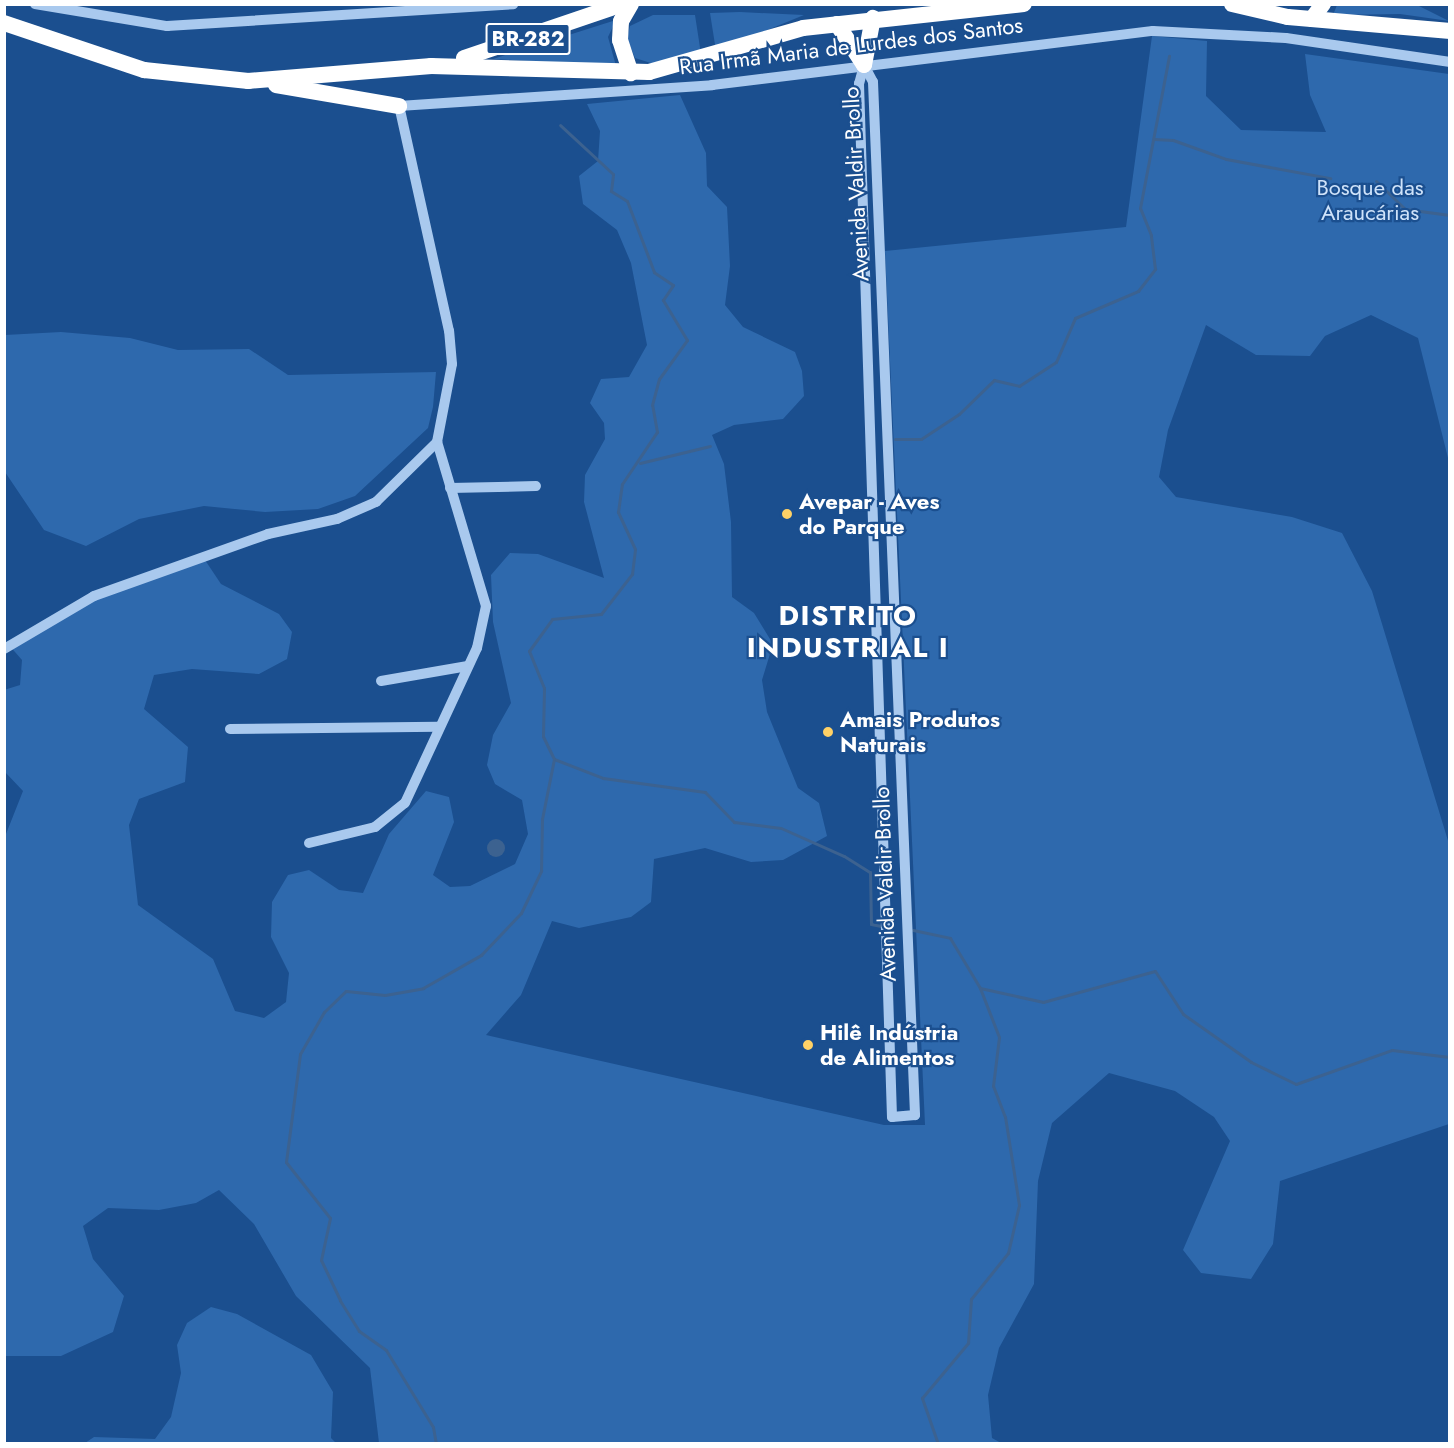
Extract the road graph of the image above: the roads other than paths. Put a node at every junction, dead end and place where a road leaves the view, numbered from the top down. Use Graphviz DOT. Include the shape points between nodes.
graph roads {
  1 [pos="35,4"];
  2 [pos="513,4"];
  3 [pos="623,4"];
  4 [pos="631,4"];
  5 [pos="1024,4"];
  6 [pos="1232,4"];
  7 [pos="1323,4"];
  8 [pos="873,18"];
  9 [pos="1312,19"];
  10 [pos="4,23"];
  11 [pos="837,24"];
  12 [pos="1449,31"];
  13 [pos="1449,62"];
  14 [pos="864,65"];
  15 [pos="431,66"];
  16 [pos="632,74"];
  17 [pos="248,81"];
  18 [pos="399,106"];
  19 [pos="437,442"];
  20 [pos="536,486"];
  21 [pos="450,488"];
  22 [pos="4,649"];
  23 [pos="468,666"];
  24 [pos="381,681"];
  25 [pos="438,727"];
  26 [pos="230,729"];
  27 [pos="309,843"];
  1 -- 2 [label="street" via="167,26"];
  3 -- 15 [label="highway, BR-282" via="499,50"];
  4 -- 16 [label="highway" via="621,21 620,40"];
  5 -- 8 [label="highway, BR-282"];
  6 -- 9 [label="highway"];
  7 -- 9 [label="highway"];
  8 -- 11 [label="highway, BR-282"];
  8 -- 14 [label="highway"];
  9 -- 12 [label="highway"];
  10 -- 17 [label="highway, BR-282" via="144,70"];
  11 -- 14 [label="highway"];
  11 -- 16 [label="highway, BR-282"];
  13 -- 14 [label="street, Rua Irmã Maria de Lurdes dos Santos" via="1191,29 1091,36"];
  14 -- 14 [label="street, Avenida Valdir Brollo" via="859,84 892,1117 915,1115 873,82"];
  14 -- 18 [label="street, Rua Irmã Maria de Lurdes dos Santos" via="712,85"];
  15 -- 16 [label="highway, BR-282" via="513,64"];
  15 -- 17 [label="highway, BR-282"];
  17 -- 18 [label="highway"];
  18 -- 19 [label="street" via="449,331 452,364"];
  19 -- 21 [label="street"];
  19 -- 22 [label="street" via="376,502 338,519 268,534 94,596"];
  20 -- 21 [label="street"];
  21 -- 23 [label="street" via="486,606"];
  23 -- 24 [label="street"];
  23 -- 25 [label="street"];
  25 -- 26 [label="street"];
  25 -- 27 [label="street" via="420,779 405,803 375,827"];
}
